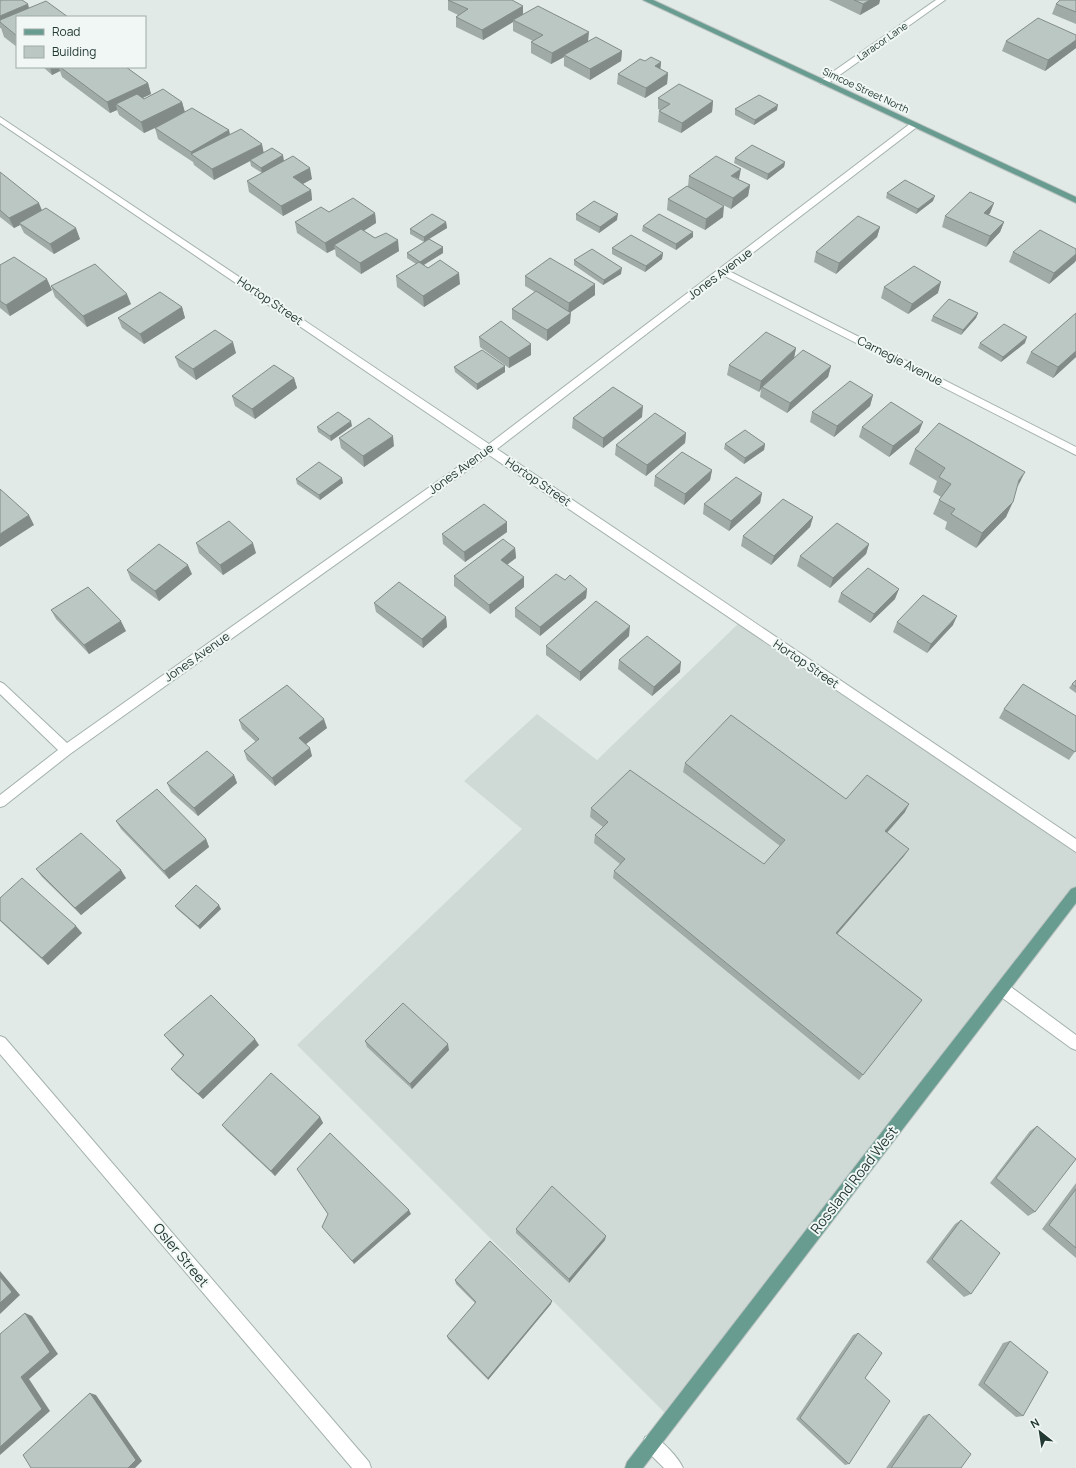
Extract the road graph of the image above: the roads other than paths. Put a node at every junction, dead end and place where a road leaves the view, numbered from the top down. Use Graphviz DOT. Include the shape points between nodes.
graph roads {
  1 [pos="647,0"];
  2 [pos="941,0"];
  3 [pos="824,82"];
  4 [pos="0,119"];
  5 [pos="914,125"];
  6 [pos="1076,200"];
  7 [pos="724,272"];
  8 [pos="490,449"];
  9 [pos="1076,451"];
  10 [pos="0,687"];
  11 [pos="66,750"];
  12 [pos="0,802"];
  13 [pos="1076,846"];
  14 [pos="1076,893"];
  15 [pos="1002,988"];
  16 [pos="0,1042"];
  17 [pos="1076,1043"];
  18 [pos="651,1443"];
  19 [pos="363,1468"];
  20 [pos="633,1468"];
  21 [pos="675,1468"];
  1 -- 3 [label="main road, Simcoe Street North"];
  2 -- 3 [label="street, Laracor Lane"];
  3 -- 5 [label="main road, Simcoe Street North"];
  4 -- 8 [label="street, Hortop Street"];
  5 -- 6 [label="main road, Simcoe Street North"];
  5 -- 7 [label="street, Jones Avenue"];
  7 -- 8 [label="street, Jones Avenue"];
  7 -- 9 [label="street, Carnegie Avenue"];
  8 -- 11 [label="street, Jones Avenue"];
  8 -- 13 [label="street, Hortop Street"];
  10 -- 11 [label="street"];
  11 -- 12 [label="street, Jones Avenue"];
  14 -- 15 [label="main road, Rossland Road West"];
  15 -- 17 [label="street"];
  15 -- 18 [label="main road, Rossland Road West"];
  16 -- 19 [label="street, Osler Street"];
  18 -- 20 [label="main road, Rossland Road West"];
  18 -- 21 [label="street"];
}
